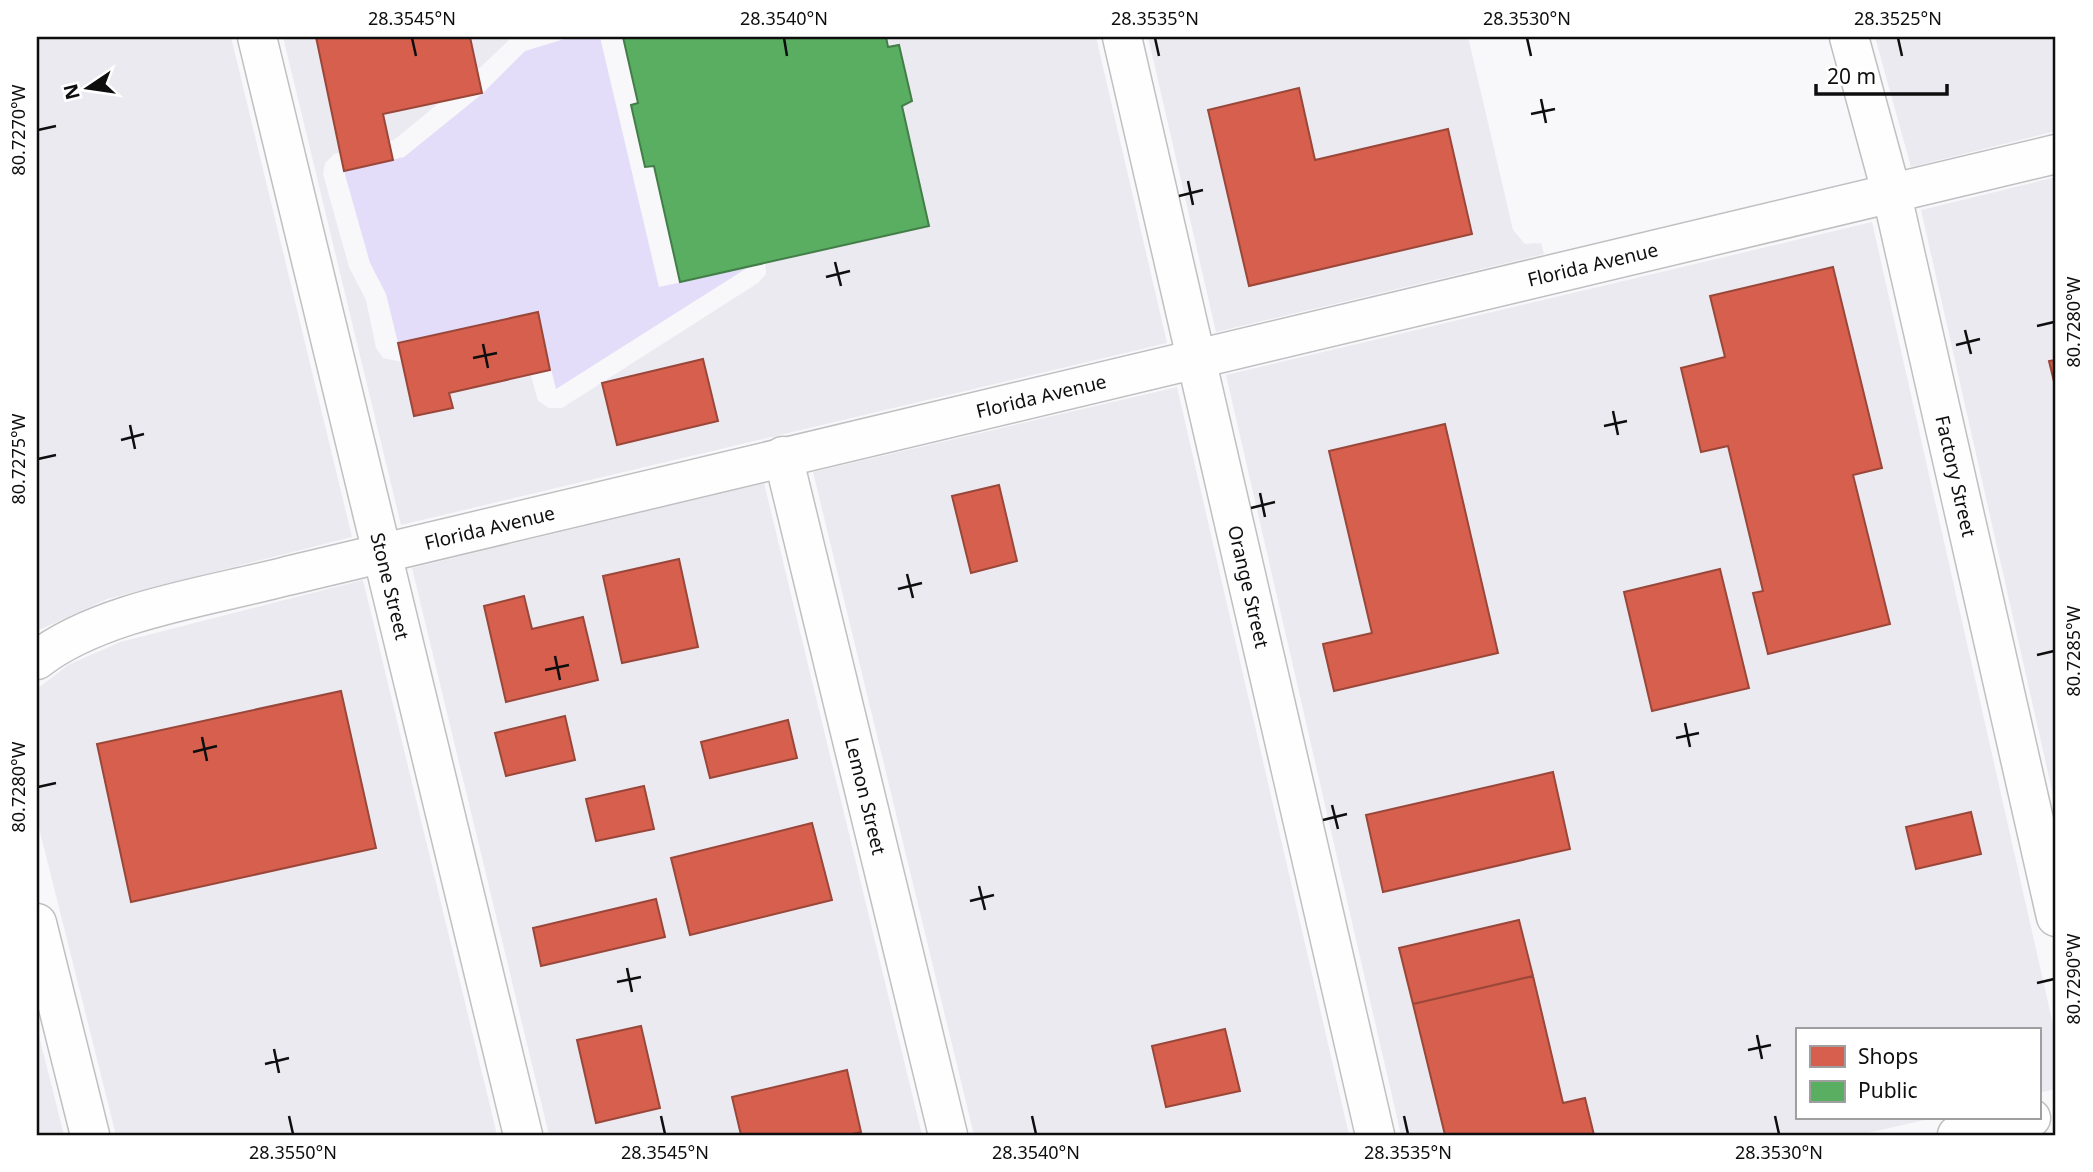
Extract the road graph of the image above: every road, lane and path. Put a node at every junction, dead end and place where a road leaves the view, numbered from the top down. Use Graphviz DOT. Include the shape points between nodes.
graph roads {
  1 [pos="257,37"];
  2 [pos="1122,37"];
  3 [pos="1849,37"];
  4 [pos="2056,154"];
  5 [pos="1892,195"];
  6 [pos="1196,359"];
  7 [pos="783,456"];
  8 [pos="382,553"];
  9 [pos="37,660"];
  10 [pos="2056,917"];
  11 [pos="37,923"];
  12 [pos="2022,1120"];
  13 [pos="90,1135"];
  14 [pos="523,1135"];
  15 [pos="948,1135"];
  16 [pos="1375,1135"];
  17 [pos="1957,1135"];
  1 -- 8 [label="street, Stone Street"];
  2 -- 6 [label="street, Orange Street"];
  3 -- 5 [label="street, Factory Street"];
  4 -- 5 [label="street, Florida Avenue"];
  5 -- 6 [label="street, Florida Avenue"];
  5 -- 10 [label="street, Factory Street"];
  6 -- 7 [label="street, Florida Avenue"];
  6 -- 16 [label="street, Orange Street"];
  7 -- 8 [label="street, Florida Avenue"];
  7 -- 15 [label="street, Lemon Street"];
  8 -- 9 [label="street, Florida Avenue" via="113,621 54,646"];
  8 -- 14 [label="street, Stone Street"];
  11 -- 13 [label="street"];
  12 -- 17 [label="street"];
}
